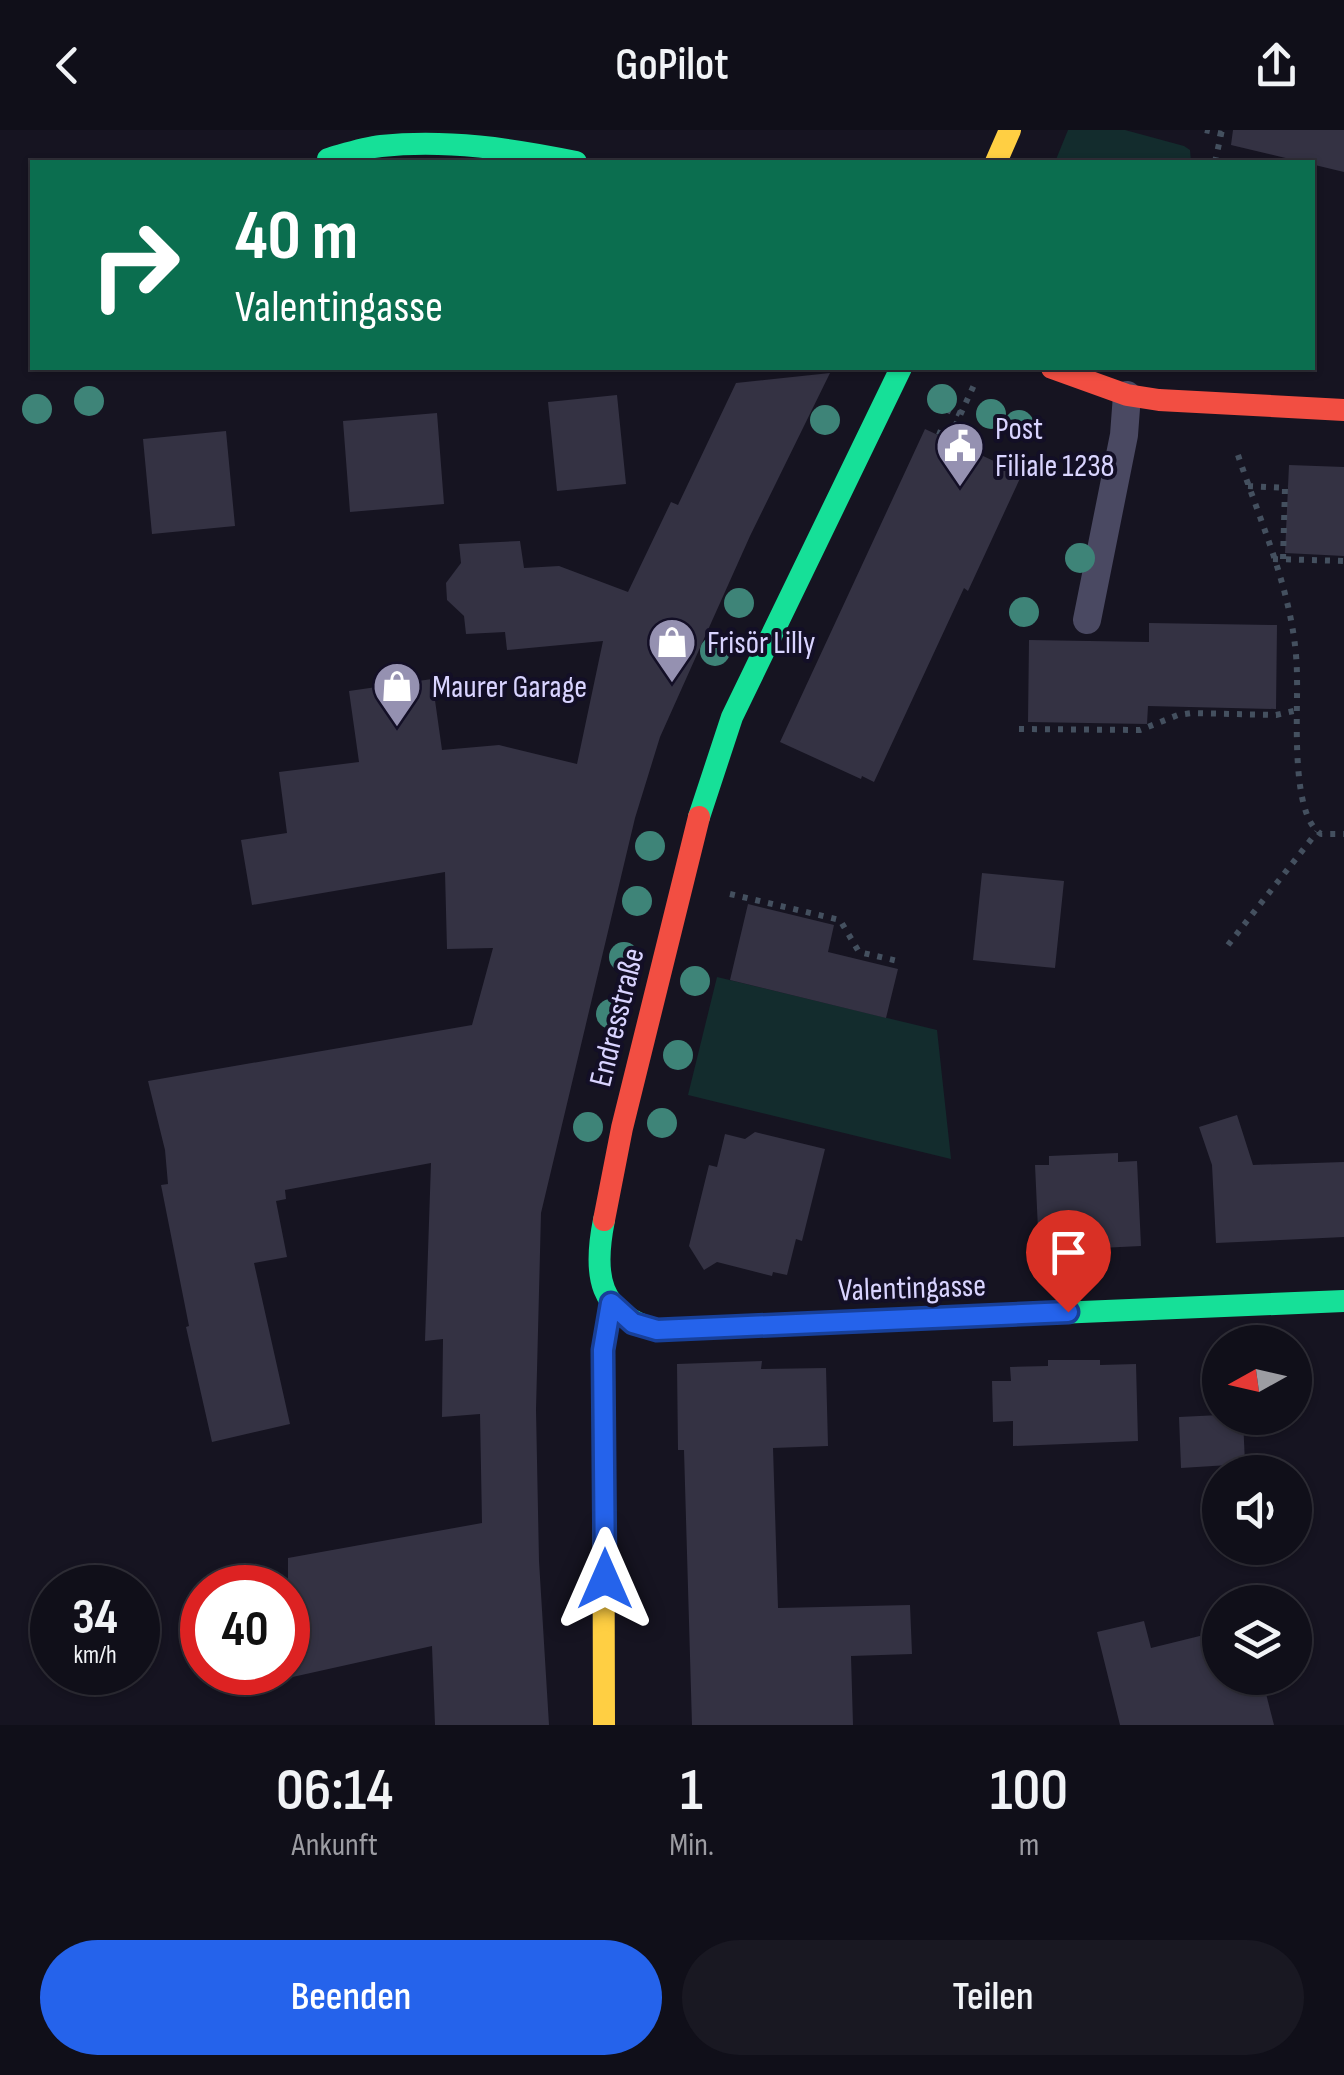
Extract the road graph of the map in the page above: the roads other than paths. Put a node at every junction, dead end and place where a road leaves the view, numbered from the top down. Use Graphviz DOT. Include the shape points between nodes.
graph roads {
  1 [pos="1010,130"];
  2 [pos="328,159"];
  3 [pos="568,160"];
  4 [pos="997,160"];
  5 [pos="900,370"];
  6 [pos="1057,370"];
  7 [pos="1126,395"];
  8 [pos="1344,410"];
  9 [pos="1088,620"];
  10 [pos="1344,1300"];
  11 [pos="611,1303"];
  12 [pos="604,1725"];
  1 -- 4 [label="main road"];
  2 -- 3 [label="main road" via="381,146"];
  5 -- 11 [label="main road, Endresstraße" via="732,717 701,811 598,1250"];
  6 -- 7 [label="main road"];
  7 -- 8 [label="main road"];
  7 -- 9 [label="lane"];
  10 -- 11 [label="main road, Valentingasse" via="657,1330 633,1323"];
  11 -- 12 [label="main road, Endresstraße" via="603,1350"];
}
